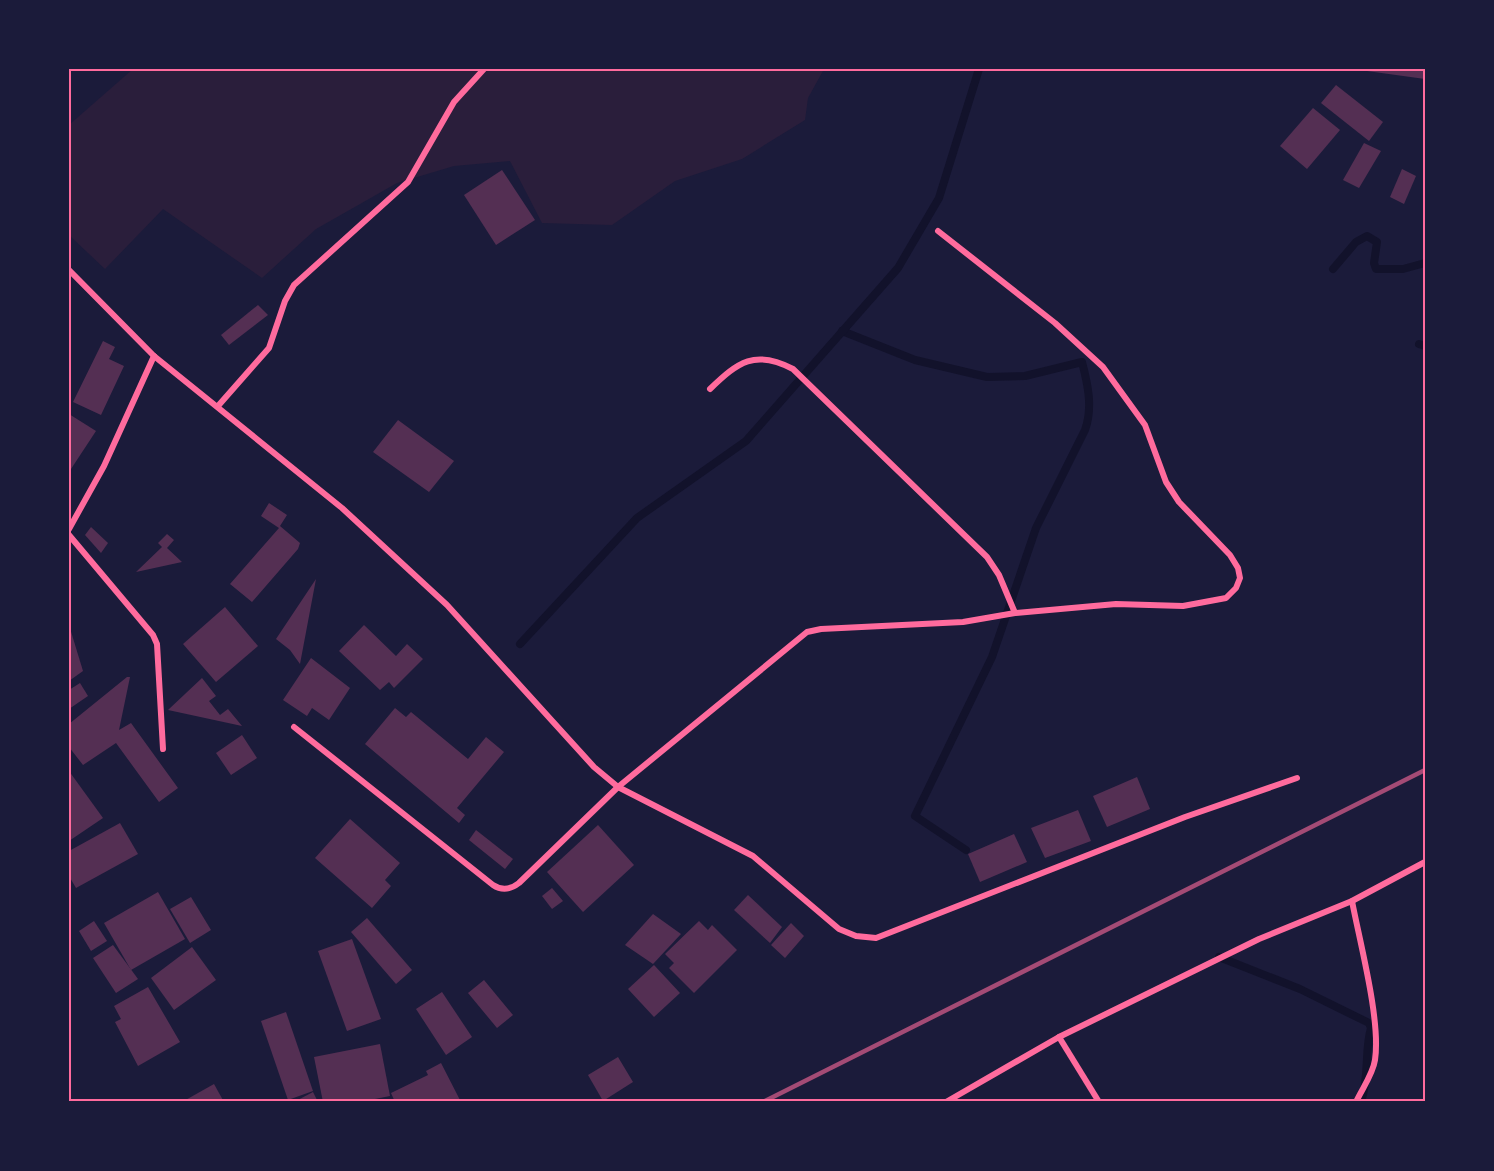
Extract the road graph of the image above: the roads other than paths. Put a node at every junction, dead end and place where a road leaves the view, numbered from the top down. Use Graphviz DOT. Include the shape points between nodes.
graph roads {
  1 [pos="484,69"];
  2 [pos="938,231"];
  3 [pos="69,270"];
  4 [pos="154,356"];
  5 [pos="710,389"];
  6 [pos="218,406"];
  7 [pos="69,529"];
  8 [pos="69,536"];
  9 [pos="1015,613"];
  10 [pos="294,727"];
  11 [pos="163,749"];
  12 [pos="1297,778"];
  13 [pos="618,787"];
  14 [pos="1425,862"];
  15 [pos="1352,901"];
  16 [pos="1059,1037"];
  17 [pos="946,1102"];
  18 [pos="1099,1102"];
  19 [pos="1356,1102"];
  1 -- 6 [label="street" via="454,102 408,182 294,285 269,348"];
  2 -- 9 [label="street" via="1055,322 1103,367 1145,425 1166,482 1179,502 1230,555 1240,578 1226,598 1183,606 1116,604"];
  3 -- 4 [label="street"];
  4 -- 6 [label="street"];
  4 -- 7 [label="street" via="104,466"];
  5 -- 9 [label="street" via="734,365 748,360 778,361 793,369 971,540 999,575"];
  6 -- 13 [label="street" via="342,508 447,605 594,767"];
  8 -- 11 [label="street" via="157,644"];
  9 -- 13 [label="street" via="963,622 807,632"];
  10 -- 13 [label="street" via="500,890 519,883"];
  12 -- 13 [label="street" via="1185,817 876,938 838,929 753,856"];
  14 -- 15 [label="street"];
  15 -- 16 [label="street" via="1259,939"];
  15 -- 19 [label="street" via="1376,1046 1375,1062"];
  16 -- 17 [label="street"];
  16 -- 18 [label="street"];
}
